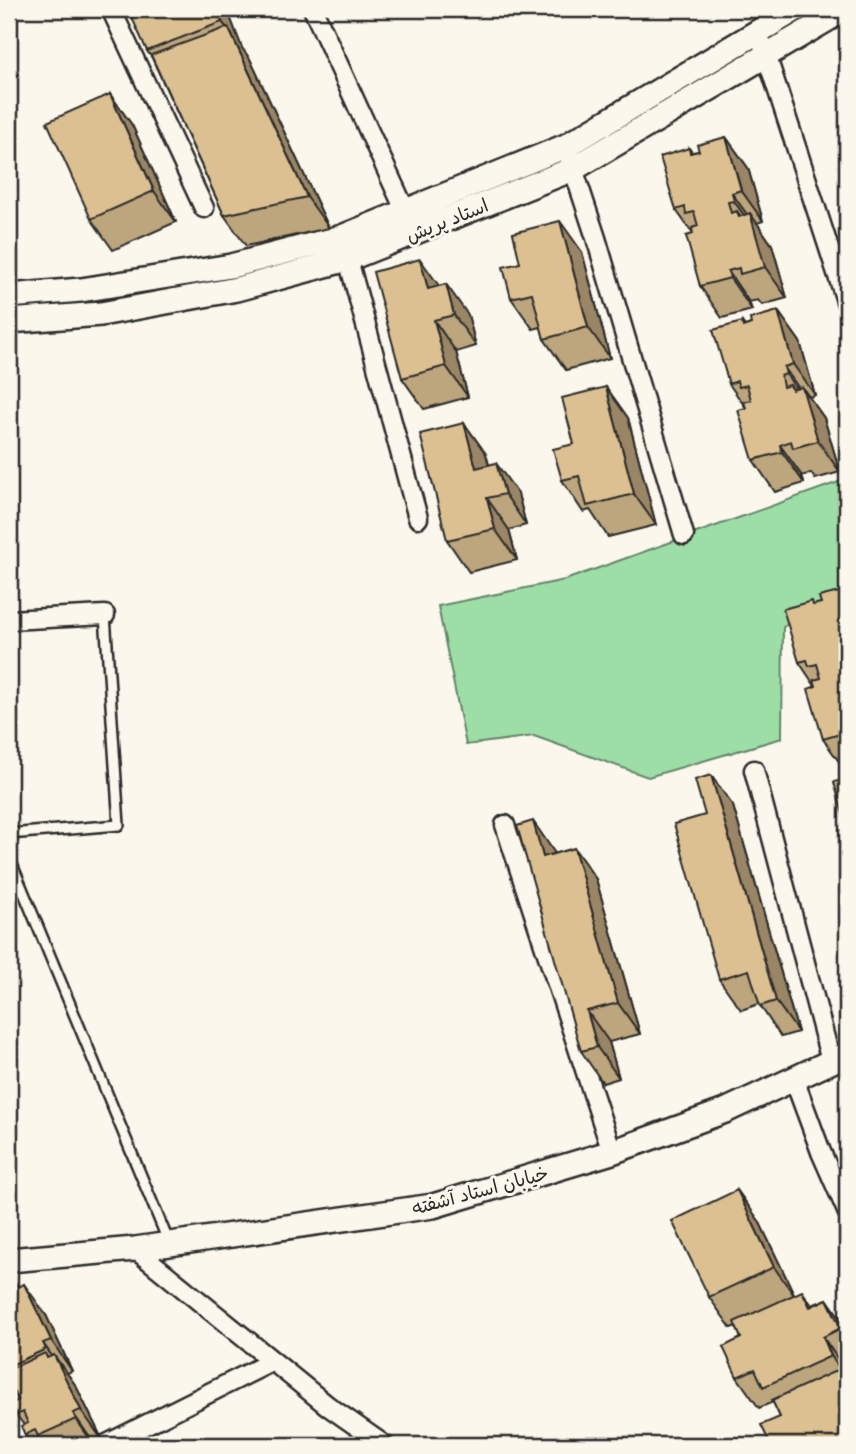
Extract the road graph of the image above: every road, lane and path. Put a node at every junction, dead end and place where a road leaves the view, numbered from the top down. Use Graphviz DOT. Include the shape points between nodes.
graph roads {
  1 [pos="313,9"];
  2 [pos="796,9"];
  3 [pos="845,9"];
  4 [pos="118,11"];
  5 [pos="758,31"];
  6 [pos="766,55"];
  7 [pos="566,146"];
  8 [pos="573,169"];
  9 [pos="204,208"];
  10 [pos="405,210"];
  11 [pos="415,233"];
  12 [pos="345,248"];
  13 [pos="9,296"];
  14 [pos="847,304"];
  15 [pos="9,321"];
  16 [pos="418,518"];
  17 [pos="684,535"];
  18 [pos="105,615"];
  19 [pos="9,620"];
  20 [pos="754,771"];
  21 [pos="505,825"];
  22 [pos="9,834"];
  23 [pos="9,857"];
  24 [pos="839,1057"];
  25 [pos="794,1079"];
  26 [pos="612,1152"];
  27 [pos="847,1211"];
  28 [pos="170,1245"];
  29 [pos="135,1250"];
  30 [pos="9,1260"];
  31 [pos="273,1361"];
  32 [pos="104,1445"];
  33 [pos="384,1445"];
  1 -- 10 [label="street"];
  2 -- 5 [label="street, استاد پریش"];
  3 -- 6 [label="street, استاد پریش"];
  4 -- 9 [label="street"];
  5 -- 6 [label="street"];
  5 -- 7 [label="street, استاد پریش"];
  6 -- 8 [label="street, استاد پریش"];
  6 -- 14 [label="street"];
  7 -- 8 [label="street"];
  7 -- 10 [label="street, استاد پریش"];
  8 -- 11 [label="street, استاد پریش"];
  8 -- 17 [label="street"];
  10 -- 11 [label="street"];
  10 -- 12 [label="street, استاد پریش"];
  11 -- 12 [label="street, استاد پریش"];
  12 -- 13 [label="street, استاد پریش" via="80,290"];
  12 -- 15 [label="street, استاد پریش" via="237,289 101,314"];
  12 -- 16 [label="street"];
  18 -- 19 [label="street"];
  18 -- 22 [label="lane" via="119,825"];
  20 -- 24 [label="street"];
  21 -- 26 [label="street"];
  23 -- 28 [label="lane"];
  24 -- 25 [label="street, خیابان استاد آشفته"];
  25 -- 26 [label="street, خیابان استاد آشفته" via="725,1111"];
  25 -- 27 [label="street"];
  26 -- 28 [label="street, خیابان استاد آشفته" via="433,1206"];
  28 -- 29 [label="street, خیابان استاد آشفته"];
  29 -- 30 [label="street, خیابان استاد آشفته"];
  29 -- 31 [label="street"];
  31 -- 32 [label="street"];
  31 -- 33 [label="street"];
}
